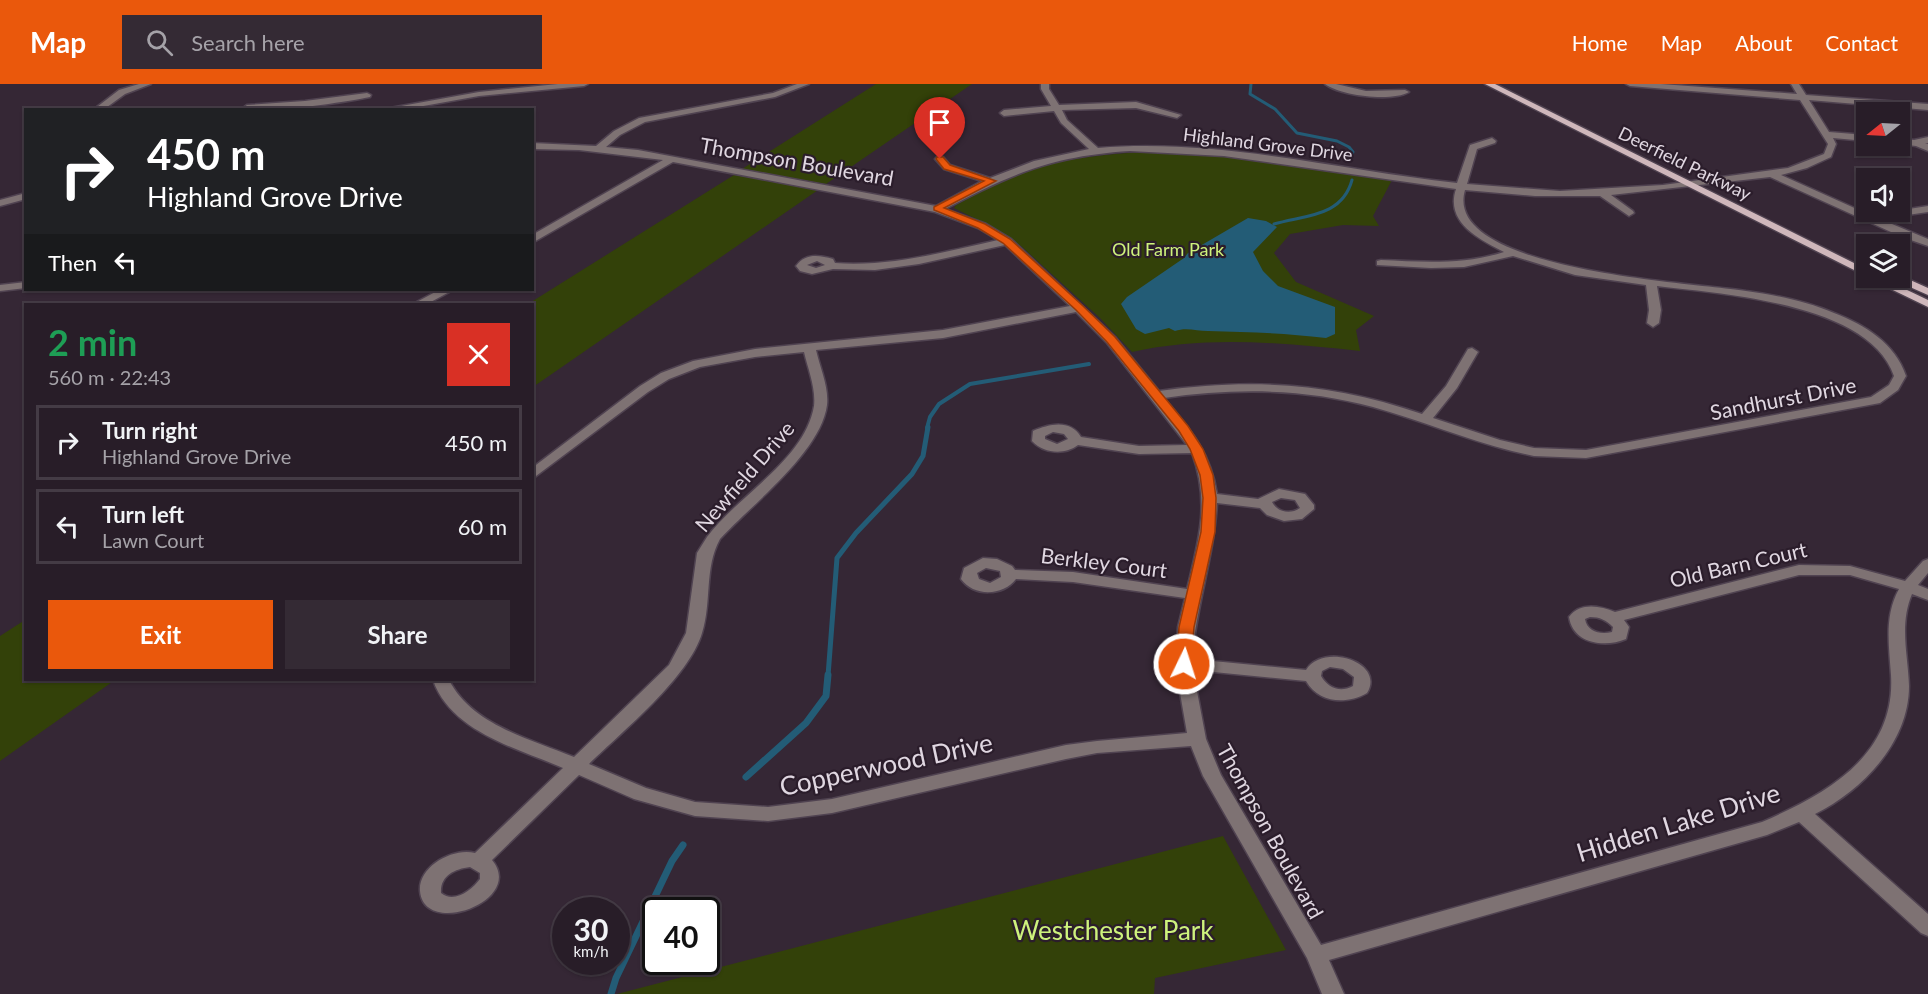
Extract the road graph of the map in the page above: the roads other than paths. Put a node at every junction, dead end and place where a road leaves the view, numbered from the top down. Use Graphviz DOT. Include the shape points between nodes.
graph roads {
  1 [pos="143,84"];
  2 [pos="361,84"];
  3 [pos="584,84"];
  4 [pos="805,84"];
  5 [pos="1045,84"];
  6 [pos="1329,84"];
  7 [pos="1489,84"];
  8 [pos="1506,84"];
  9 [pos="1630,84"];
  10 [pos="1796,84"];
  11 [pos="1682,86"];
  12 [pos="1404,92"];
  13 [pos="367,95"];
  14 [pos="1803,99"];
  15 [pos="1928,107"];
  16 [pos="100,108"];
  17 [pos="247,108"];
  18 [pos="376,108"];
  19 [pos="394,108"];
  20 [pos="1057,108"];
  21 [pos="1004,113"];
  22 [pos="1177,115"];
  23 [pos="1828,135"];
  24 [pos="1856,137"];
  25 [pos="1928,140"];
  26 [pos="1492,141"];
  27 [pos="1910,142"];
  28 [pos="1917,143"];
  29 [pos="534,146"];
  30 [pos="599,148"];
  31 [pos="1928,148"];
  32 [pos="1097,152"];
  33 [pos="940,159"];
  34 [pos="670,160"];
  35 [pos="1769,173"];
  36 [pos="991,181"];
  37 [pos="1704,183"];
  38 [pos="1689,185"];
  39 [pos="1462,186"];
  40 [pos="1604,195"];
  41 [pos="24,197"];
  42 [pos="0,203"];
  43 [pos="937,208"];
  44 [pos="1928,209"];
  45 [pos="1910,212"];
  46 [pos="1629,213"];
  47 [pos="1856,213"];
  48 [pos="1878,222"];
  49 [pos="534,239"];
  50 [pos="1007,241"];
  51 [pos="1928,243"];
  52 [pos="1512,253"];
  53 [pos="1856,257"];
  54 [pos="1381,263"];
  55 [pos="831,266"];
  56 [pos="1856,268"];
  57 [pos="1651,282"];
  58 [pos="1910,284"];
  59 [pos="24,285"];
  60 [pos="0,288"];
  61 [pos="1895,288"];
  62 [pos="445,291"];
  63 [pos="1928,292"];
  64 [pos="421,303"];
  65 [pos="1928,304"];
  66 [pos="1079,308"];
  67 [pos="1653,323"];
  68 [pos="809,348"];
  69 [pos="1472,352"];
  70 [pos="1156,395"];
  71 [pos="1425,419"];
  72 [pos="1075,440"];
  73 [pos="1197,449"];
  74 [pos="534,473"];
  75 [pos="1210,498"];
  76 [pos="1264,504"];
  77 [pos="1928,564"];
  78 [pos="1009,573"];
  79 [pos="1909,588"];
  80 [pos="1195,595"];
  81 [pos="1928,596"];
  82 [pos="1613,618"];
  83 [pos="1184,664"];
  84 [pos="1312,676"];
  85 [pos="441,681"];
  86 [pos="1197,739"];
  87 [pos="576,766"];
  88 [pos="1801,812"];
  89 [pos="479,861"];
  90 [pos="1928,927"];
  91 [pos="1316,955"];
  92 [pos="1333,994"];
  1 -- 16 [label="street" via="122,92"];
  2 -- 13 [label="street"];
  3 -- 19 [label="street" via="479,94"];
  4 -- 30 [label="street" via="775,95 642,120"];
  5 -- 20 [label="street"];
  6 -- 12 [label="street" via="1358,98"];
  7 -- 38 [label="main road, Deerfield Parkway"];
  8 -- 37 [label="main road, Deerfield Parkway"];
  9 -- 11 [label="street"];
  10 -- 14 [label="street"];
  11 -- 14 [label="street"];
  13 -- 17 [label="street"];
  13 -- 18 [label="street"];
  14 -- 15 [label="street"];
  14 -- 23 [label="street"];
  20 -- 21 [label="street"];
  20 -- 22 [label="street" via="1136,105"];
  20 -- 32 [label="street" via="1064,121"];
  23 -- 24 [label="street"];
  23 -- 35 [label="street, Highland Grove Drive" via="1832,150 1818,163"];
  25 -- 28 [label="street"];
  26 -- 39 [label="street, Sandhurst Drive" via="1473,147"];
  27 -- 28 [label="street"];
  28 -- 31 [label="street"];
  29 -- 30 [label="street, Thompson Boulevard"];
  30 -- 34 [label="street, Thompson Boulevard"];
  32 -- 36 [label="street, Highland Grove Drive" via="1037,163"];
  32 -- 39 [label="street, Highland Grove Drive" via="1210,151"];
  33 -- 36 [label="street" via="947,167"];
  34 -- 43 [label="street, Thompson Boulevard"];
  34 -- 49 [label="street"];
  35 -- 37 [label="street, Highland Grove Drive"];
  35 -- 47 [label="street"];
  36 -- 43 [label="street, Highland Grove Drive"];
  37 -- 38 [label="street, Highland Grove Drive"];
  37 -- 53 [label="main road, Deerfield Parkway"];
  38 -- 40 [label="street, Highland Grove Drive"];
  38 -- 56 [label="main road, Deerfield Parkway"];
  39 -- 40 [label="street, Highland Grove Drive"];
  39 -- 52 [label="street, Sandhurst Drive" via="1457,208 1465,222"];
  40 -- 46 [label="street"];
  41 -- 42 [label="street"];
  43 -- 50 [label="street, Thompson Boulevard"];
  44 -- 45 [label="street"];
  48 -- 51 [label="street"];
  50 -- 55 [label="street" via="905,262 852,268"];
  50 -- 66 [label="street, Thompson Boulevard"];
  52 -- 54 [label="street" via="1460,265"];
  52 -- 57 [label="street, Sandhurst Drive" via="1570,270"];
  57 -- 67 [label="street"];
  57 -- 71 [label="street, Sandhurst Drive" via="1761,296 1814,310 1877,342 1894,361 1900,376 1886,393 1867,402 1586,454 1534,452"];
  58 -- 63 [label="main road"];
  59 -- 60 [label="street"];
  61 -- 65 [label="main road"];
  62 -- 64 [label="street"];
  66 -- 68 [label="street" via="943,334"];
  66 -- 70 [label="street, Thompson Boulevard"];
  68 -- 74 [label="street" via="719,359 665,376"];
  68 -- 87 [label="street, Newfield Drive" via="820,404 809,435 714,537 705,552 694,633 676,668"];
  69 -- 71 [label="street" via="1451,388"];
  70 -- 71 [label="street, Sandhurst Drive" via="1206,387 1283,386 1345,396"];
  70 -- 73 [label="street, Thompson Boulevard"];
  72 -- 73 [label="street" via="1139,450"];
  73 -- 75 [label="street, Thompson Boulevard"];
  75 -- 76 [label="street"];
  75 -- 80 [label="street, Thompson Boulevard" via="1208,532"];
  77 -- 79 [label="street, Hidden Lake Drive"];
  78 -- 80 [label="street, Berkley Court" via="1073,577"];
  79 -- 81 [label="street, Old Barn Court"];
  79 -- 82 [label="street, Old Barn Court" via="1855,570 1799,570"];
  79 -- 88 [label="street, Hidden Lake Drive" via="1896,635 1900,689 1897,714 1881,746 1853,781"];
  80 -- 83 [label="street, Thompson Boulevard" via="1186,627"];
  83 -- 84 [label="street"];
  83 -- 86 [label="street, Thompson Boulevard"];
  85 -- 87 [label="street, Copperwood Drive" via="448,696 466,715"];
  86 -- 87 [label="street, Copperwood Drive" via="1097,747 832,806 768,814 733,813 667,802"];
  86 -- 91 [label="street, Thompson Boulevard" via="1212,776"];
  87 -- 89 [label="street, Newfield Drive"];
  88 -- 90 [label="street"];
  88 -- 91 [label="street, Hidden Lake Drive" via="1767,828"];
  91 -- 92 [label="street, Thompson Boulevard"];
}
